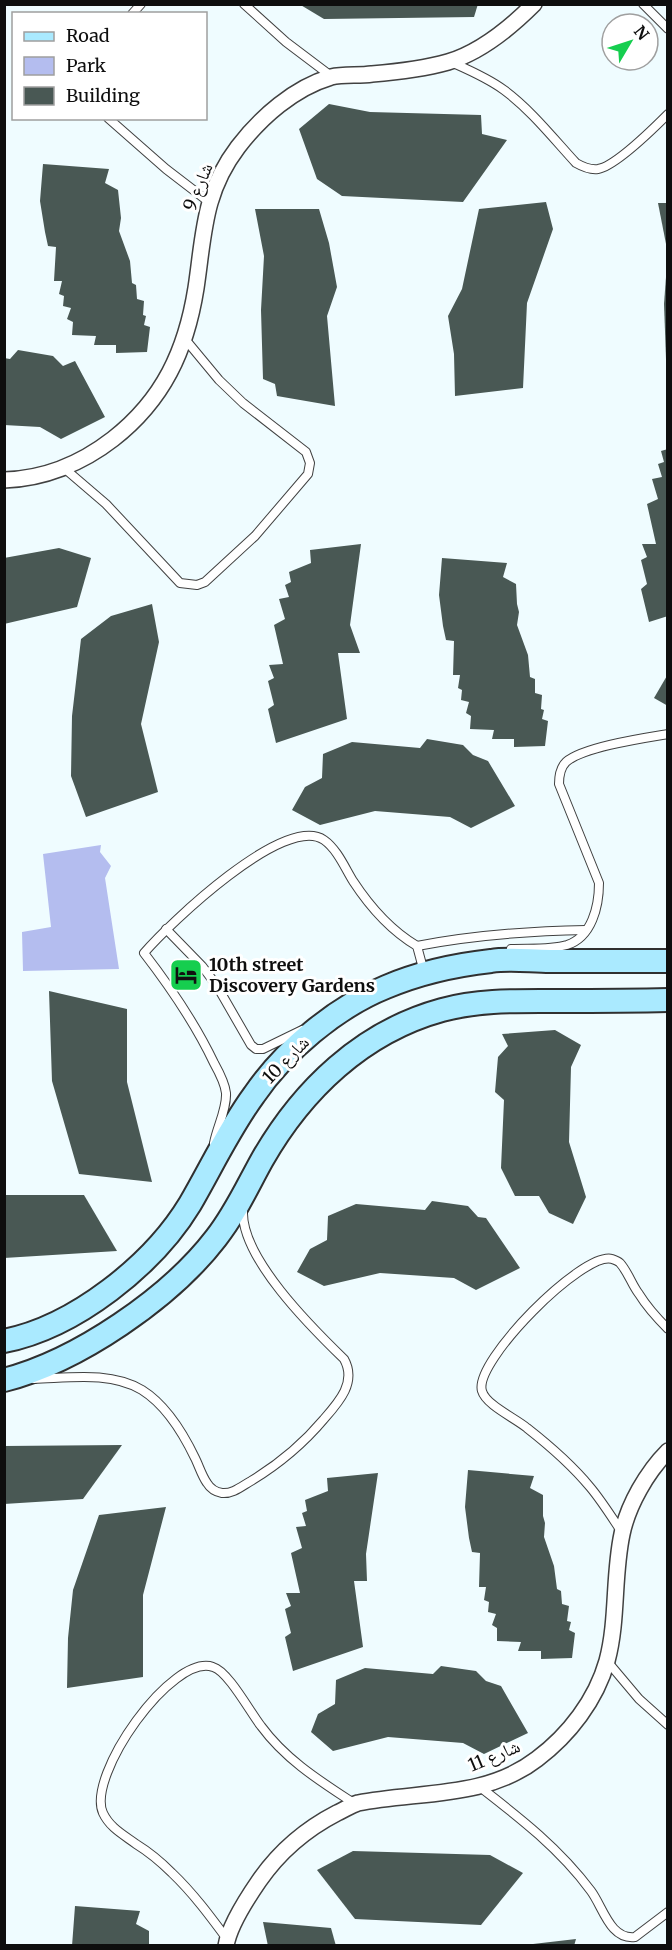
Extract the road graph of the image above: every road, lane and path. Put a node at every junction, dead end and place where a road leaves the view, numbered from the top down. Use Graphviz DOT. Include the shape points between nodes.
graph roads {
  1 [pos="244,4"];
  2 [pos="534,4"];
  3 [pos="643,4"];
  4 [pos="668,30"];
  5 [pos="450,61"];
  6 [pos="332,77"];
  7 [pos="668,114"];
  8 [pos="110,120"];
  9 [pos="209,202"];
  10 [pos="185,339"];
  11 [pos="64,468"];
  12 [pos="4,480"];
  13 [pos="668,734"];
  14 [pos="166,929"];
  15 [pos="586,930"];
  16 [pos="417,946"];
  17 [pos="492,960"];
  18 [pos="668,961"];
  19 [pos="424,973"];
  20 [pos="668,1000"];
  21 [pos="321,1026"];
  22 [pos="214,1159"];
  23 [pos="243,1197"];
  24 [pos="668,1329"];
  25 [pos="6,1344"];
  26 [pos="6,1376"];
  27 [pos="668,1451"];
  28 [pos="622,1532"];
  29 [pos="607,1661"];
  30 [pos="668,1725"];
  31 [pos="479,1786"];
  32 [pos="355,1804"];
  33 [pos="668,1912"];
  34 [pos="227,1942"];
  1 -- 6 [label="lane"];
  2 -- 5 [label="street, شارع 9" via="482,46"];
  3 -- 4 [label="lane"];
  5 -- 6 [label="street, شارع 9" via="410,70"];
  5 -- 7 [label="lane" via="504,90 530,112 576,163 591,169 606,166"];
  6 -- 9 [label="street, شارع 9" via="279,105 257,125 232,157"];
  8 -- 9 [label="lane"];
  9 -- 10 [label="street, شارع 9"];
  10 -- 11 [label="street, شارع 9" via="168,378 142,413 107,444"];
  10 -- 11 [label="lane" via="219,380 306,452 310,463 308,474 255,536 204,582 180,583 106,504"];
  11 -- 12 [label="street, شارع 9"];
  13 -- 15 [label="lane" via="592,751 570,759 561,769 559,784 599,883 599,900"];
  14 -- 16 [label="lane" via="226,877 259,855 294,837 309,835 328,844 386,924"];
  14 -- 21 [label="lane" via="217,986 251,1045 263,1049 293,1033"];
  14 -- 22 [label="lane" via="144,953 191,1018 224,1086 226,1094"];
  15 -- 16 [label="lane" via="477,936"];
  15 -- 17 [label="lane" via="569,944 511,949"];
  16 -- 19 [label="lane"];
  17 -- 18 [label="street, شارع 10"];
  17 -- 19 [label="street, شارع 10"];
  19 -- 21 [label="street, شارع 10" via="349,1006"];
  20 -- 23 [label="street" via="505,1001 441,1011 406,1024 342,1062 311,1091 285,1124"];
  21 -- 22 [label="street, شارع 10" via="295,1046 254,1094"];
  22 -- 25 [label="street, شارع 10" via="189,1205 152,1254 82,1309"];
  23 -- 26 [label="street" via="215,1239 181,1276 142,1309 56,1361"];
  23 -- 26 [label="lane" via="248,1238 258,1257 290,1302 348,1366 350,1378 346,1389 330,1413 290,1454 232,1492 215,1491 168,1415 141,1390 97,1377"];
  24 -- 28 [label="lane" via="619,1262 603,1259 584,1268 532,1312 510,1335 482,1378 483,1395 488,1402 516,1419 567,1462"];
  27 -- 28 [label="street, شارع 11" via="641,1487"];
  28 -- 29 [label="street, شارع 11"];
  29 -- 30 [label="lane" via="639,1699"];
  29 -- 31 [label="street, شارع 11" via="594,1693 558,1742 509,1776"];
  31 -- 32 [label="street, شارع 11"];
  31 -- 33 [label="lane" via="568,1862 620,1936 635,1937"];
  32 -- 34 [label="street, شارع 11" via="321,1821 267,1869"];
  32 -- 34 [label="lane" via="287,1756 260,1726 223,1672 202,1665 191,1668 154,1698 115,1755 102,1787 102,1811 118,1831 185,1886"];
}
